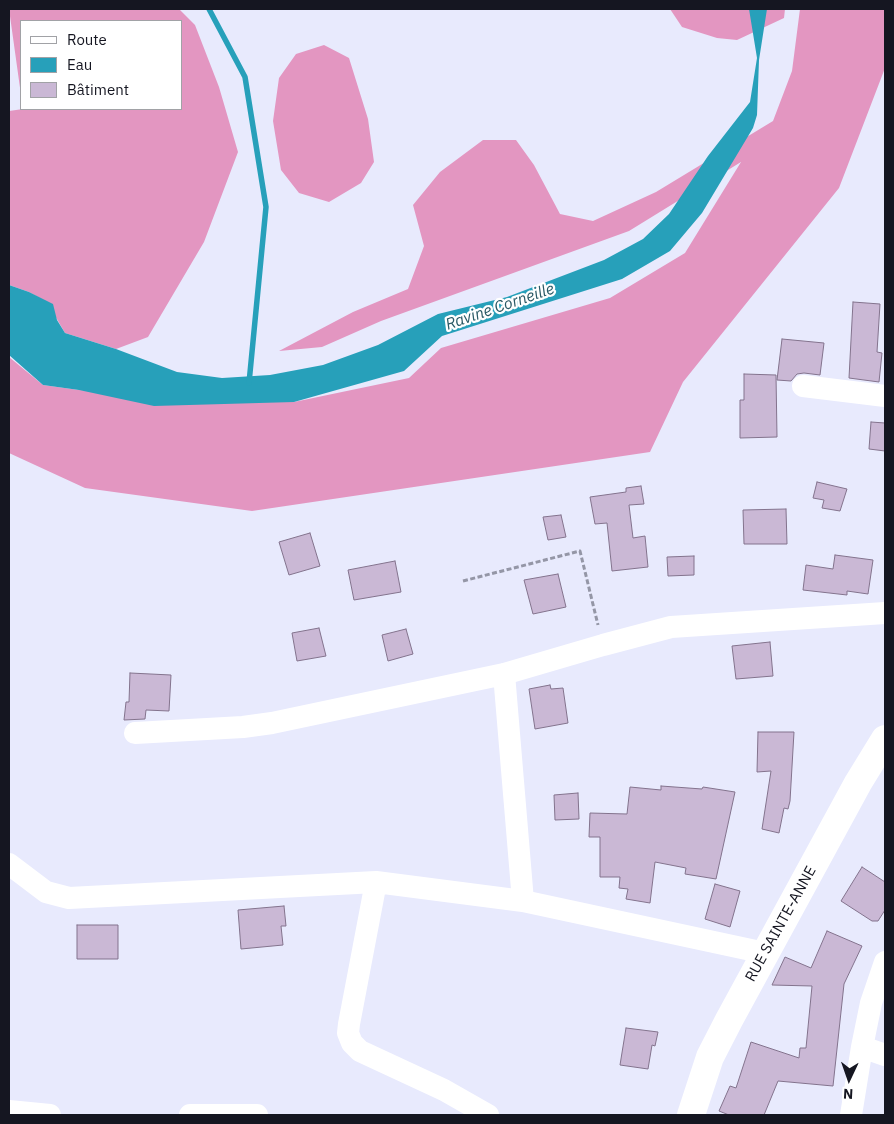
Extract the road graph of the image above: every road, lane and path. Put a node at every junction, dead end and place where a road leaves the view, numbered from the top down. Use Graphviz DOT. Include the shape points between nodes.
graph roads {
  1 [pos="803,386"];
  2 [pos="885,396"];
  3 [pos="463,581"];
  4 [pos="885,613"];
  5 [pos="603,645"];
  6 [pos="504,674"];
  7 [pos="135,734"];
  8 [pos="885,739"];
  9 [pos="9,864"];
  10 [pos="376,882"];
  11 [pos="523,901"];
  12 [pos="765,953"];
  13 [pos="885,962"];
  14 [pos="862,1047"];
  15 [pos="885,1055"];
  16 [pos="9,1111"];
  17 [pos="50,1115"];
  18 [pos="190,1115"];
  19 [pos="257,1115"];
  20 [pos="488,1115"];
  21 [pos="691,1115"];
  22 [pos="851,1115"];
  1 -- 2 [label="street"];
  3 -- 5 [label="path" via="580,551"];
  4 -- 5 [label="street" via="671,627"];
  5 -- 6 [label="street"];
  6 -- 7 [label="street" via="257,725"];
  6 -- 11 [label="street"];
  8 -- 12 [label="main road, RUE SAINTE-ANNE"];
  9 -- 10 [label="street" via="46,892 69,898"];
  10 -- 11 [label="street"];
  10 -- 20 [label="street" via="349,1024 352,1043 360,1051 444,1090"];
  11 -- 12 [label="street"];
  12 -- 21 [label="main road, RUE SAINTE-ANNE" via="710,1057"];
  13 -- 14 [label="street" via="871,1003"];
  14 -- 15 [label="street"];
  14 -- 22 [label="street"];
  16 -- 17 [label="street"];
  18 -- 19 [label="street"];
}
